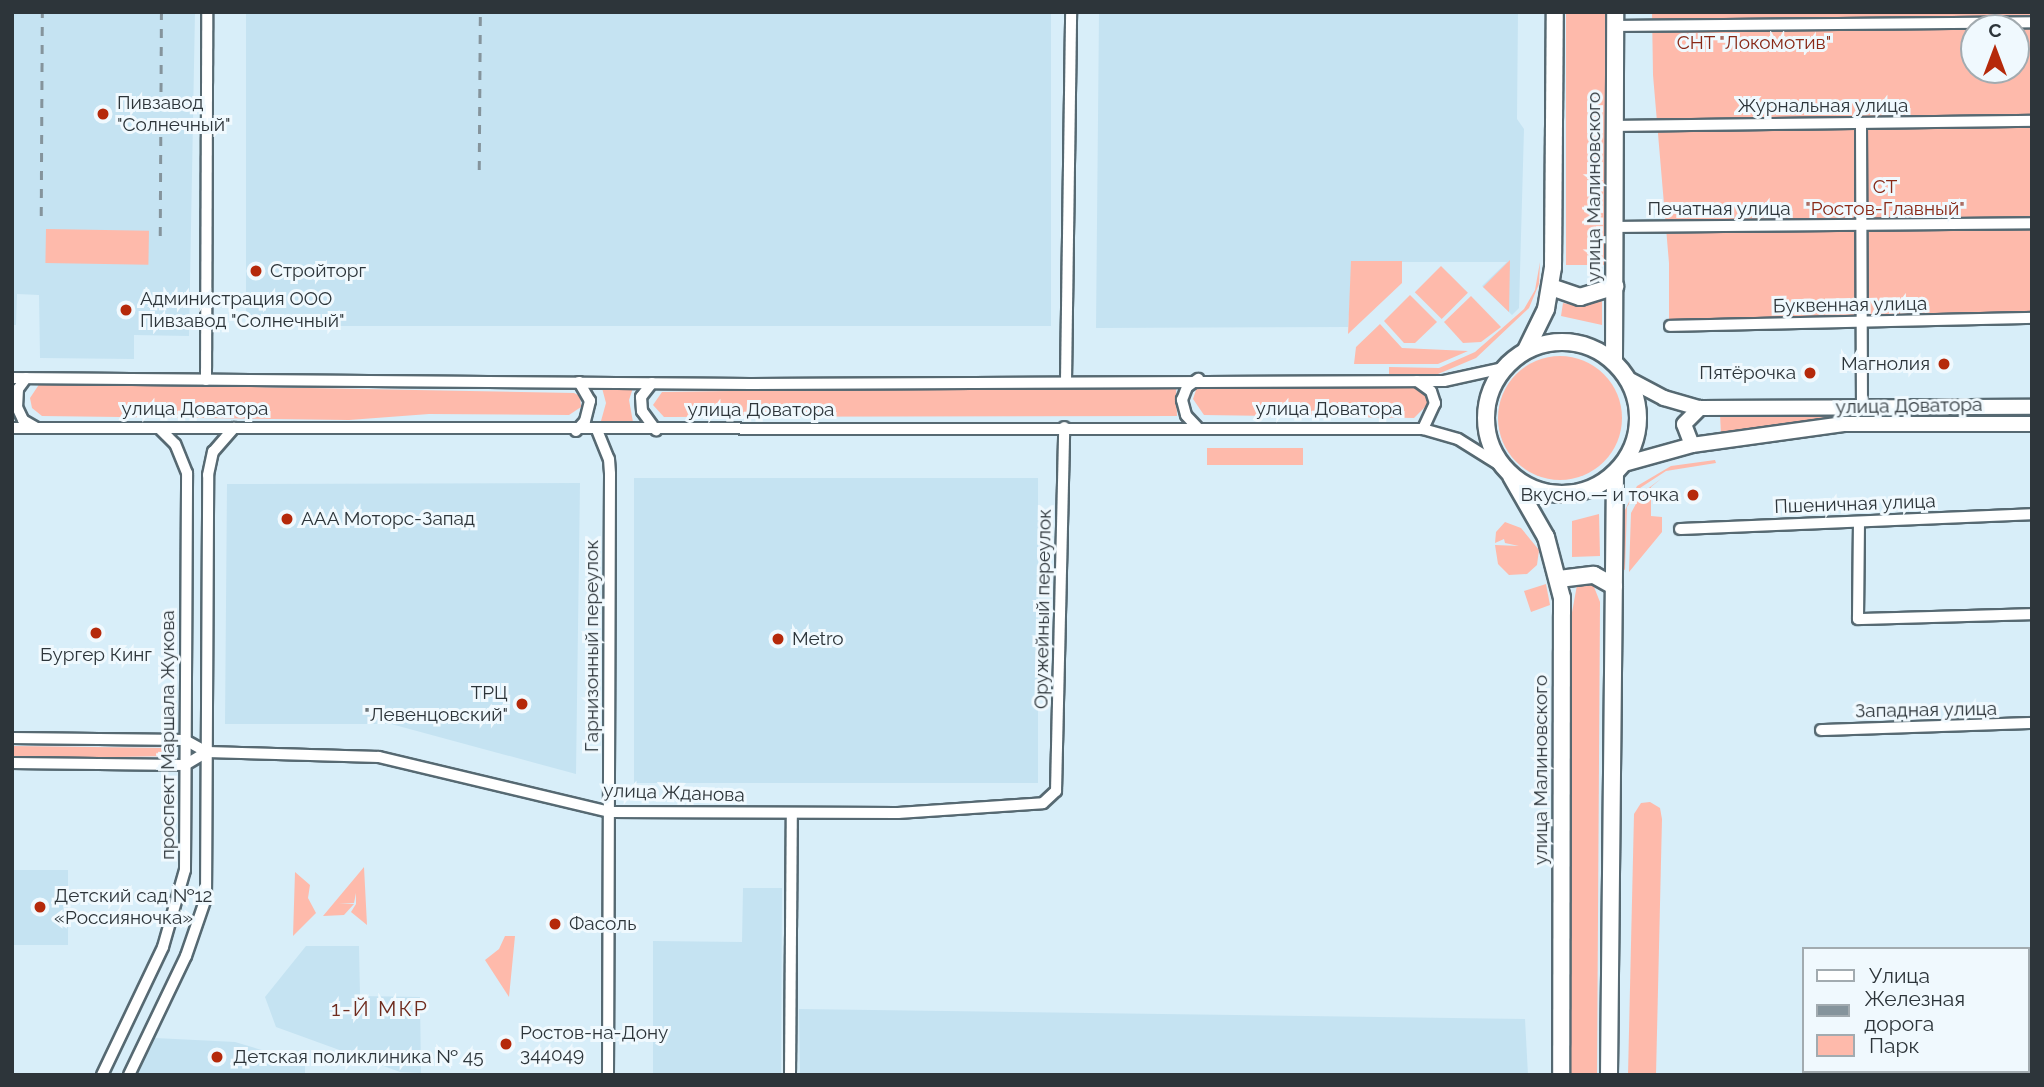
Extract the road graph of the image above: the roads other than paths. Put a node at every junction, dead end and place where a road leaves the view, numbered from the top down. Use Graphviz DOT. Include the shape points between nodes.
graph roads {
  1 [pos="207,12"];
  2 [pos="1071,12"];
  3 [pos="1555,12"];
  4 [pos="1864,18"];
  5 [pos="1615,19"];
  6 [pos="2032,22"];
  7 [pos="2032,121"];
  8 [pos="1861,123"];
  9 [pos="1615,126"];
  10 [pos="2032,223"];
  11 [pos="1615,227"];
  12 [pos="1861,227"];
  13 [pos="1615,286"];
  14 [pos="1551,287"];
  15 [pos="2032,318"];
  16 [pos="1861,322"];
  17 [pos="1670,326"];
  18 [pos="1526,350"];
  19 [pos="1614,362"];
  20 [pos="1503,368"];
  21 [pos="12,378"];
  22 [pos="26,378"];
  23 [pos="1198,379"];
  24 [pos="1628,379"];
  25 [pos="206,380"];
  26 [pos="1066,380"];
  27 [pos="1418,381"];
  28 [pos="579,382"];
  29 [pos="652,383"];
  30 [pos="1862,407"];
  31 [pos="2032,407"];
  32 [pos="1700,408"];
  33 [pos="2032,424"];
  34 [pos="1064,427"];
  35 [pos="1197,427"];
  36 [pos="12,428"];
  37 [pos="36,428"];
  38 [pos="160,429"];
  39 [pos="234,429"];
  40 [pos="1423,429"];
  41 [pos="597,430"];
  42 [pos="656,430"];
  43 [pos="576,431"];
  44 [pos="1692,445"];
  45 [pos="1619,469"];
  46 [pos="1506,471"];
  47 [pos="2032,514"];
  48 [pos="1859,522"];
  49 [pos="1680,529"];
  50 [pos="1559,579"];
  51 [pos="1614,586"];
  52 [pos="2032,614"];
  53 [pos="2032,723"];
  54 [pos="1821,730"];
  55 [pos="12,738"];
  56 [pos="185,740"];
  57 [pos="206,752"];
  58 [pos="12,763"];
  59 [pos="185,765"];
  60 [pos="1056,791"];
  61 [pos="610,812"];
  62 [pos="792,814"];
  63 [pos="103,1075"];
  64 [pos="129,1075"];
  65 [pos="608,1075"];
  66 [pos="790,1075"];
  67 [pos="1560,1075"];
  68 [pos="1609,1075"];
  1 -- 25 [label="street, улица Доватора"];
  2 -- 26 [label="street"];
  3 -- 14 [label="highway, улица Малиновского"];
  4 -- 5 [label="street"];
  4 -- 6 [label="street"];
  5 -- 9 [label="highway, улица Малиновского"];
  7 -- 8 [label="street, Журнальная улица"];
  8 -- 9 [label="street, Журнальная улица"];
  8 -- 12 [label="street"];
  9 -- 11 [label="highway, улица Малиновского"];
  10 -- 12 [label="street, Печатная улица"];
  11 -- 12 [label="street, Печатная улица"];
  11 -- 13 [label="highway, улица Малиновского"];
  12 -- 16 [label="street"];
  13 -- 14 [label="highway" via="1580,297"];
  13 -- 19 [label="highway, улица Малиновского"];
  14 -- 18 [label="highway, улица Малиновского"];
  15 -- 16 [label="street, Буквенная улица"];
  16 -- 17 [label="street, Буквенная улица"];
  16 -- 30 [label="street"];
  18 -- 19 [label="highway" via="1572,342"];
  18 -- 20 [label="highway"];
  19 -- 24 [label="highway"];
  20 -- 27 [label="street, улица Доватора" via="1464,379"];
  20 -- 46 [label="highway" via="1485,416 1489,442"];
  21 -- 22 [label="street, улица Доватора"];
  22 -- 25 [label="street, улица Доватора"];
  22 -- 37 [label="street" via="18,389 17,407 23,420"];
  23 -- 26 [label="street, улица Доватора"];
  23 -- 27 [label="street, улица Доватора"];
  23 -- 35 [label="street" via="1187,387 1182,400 1186,415"];
  24 -- 32 [label="main road, улица Доватора" via="1664,398"];
  24 -- 45 [label="highway" via="1639,420"];
  25 -- 28 [label="street, улица Доватора"];
  26 -- 29 [label="street, улица Доватора"];
  27 -- 40 [label="street" via="1432,391 1435,403"];
  28 -- 29 [label="street, улица Доватора"];
  28 -- 43 [label="street" via="590,401 585,421"];
  29 -- 42 [label="street" via="641,397 642,411"];
  30 -- 31 [label="main road, улица Доватора"];
  30 -- 32 [label="main road, улица Доватора"];
  32 -- 44 [label="main road" via="1685,424"];
  33 -- 44 [label="main road, улица Доватора" via="1844,424"];
  34 -- 35 [label="street, улица Доватора"];
  34 -- 42 [label="street, улица Доватора"];
  34 -- 60 [label="street, Оружейный переулок"];
  35 -- 40 [label="street, улица Доватора"];
  36 -- 37 [label="street, улица Доватора"];
  37 -- 38 [label="street, улица Доватора"];
  38 -- 39 [label="street, улица Доватора"];
  38 -- 56 [label="street, проспект Маршала Жукова" via="175,444 187,473"];
  39 -- 43 [label="street, улица Доватора"];
  39 -- 57 [label="street, проспект Маршала Жукова" via="214,452 208,475"];
  40 -- 46 [label="street, улица Доватора" via="1458,439"];
  41 -- 42 [label="street, улица Доватора"];
  41 -- 43 [label="street, улица Доватора"];
  41 -- 61 [label="street, Гарнизонный переулок" via="610,474"];
  44 -- 45 [label="main road, улица Доватора"];
  45 -- 46 [label="highway" via="1599,486 1573,494 1541,492"];
  45 -- 51 [label="highway"];
  46 -- 50 [label="highway, улица Малиновского" via="1546,537"];
  47 -- 48 [label="street, Пшеничная улица"];
  48 -- 49 [label="street, Пшеничная улица"];
  48 -- 52 [label="street" via="1858,620"];
  50 -- 51 [label="highway" via="1594,575"];
  50 -- 67 [label="highway, улица Малиновского"];
  51 -- 68 [label="highway"];
  53 -- 54 [label="street, Западная улица"];
  55 -- 56 [label="street, улица Жданова"];
  56 -- 57 [label="street, улица Жданова"];
  56 -- 59 [label="street, проспект Маршала Жукова"];
  57 -- 59 [label="street"];
  57 -- 61 [label="street, улица Жданова" via="379,757"];
  57 -- 64 [label="street, проспект Маршала Жукова" via="206,898 186,956"];
  58 -- 59 [label="street"];
  59 -- 63 [label="street, проспект Маршала Жукова" via="181,895 163,947"];
  60 -- 62 [label="street, улица Жданова" via="1043,803 1029,807"];
  61 -- 62 [label="street, улица Жданова"];
  61 -- 65 [label="street, Гарнизонный переулок"];
  62 -- 66 [label="street"];
}
